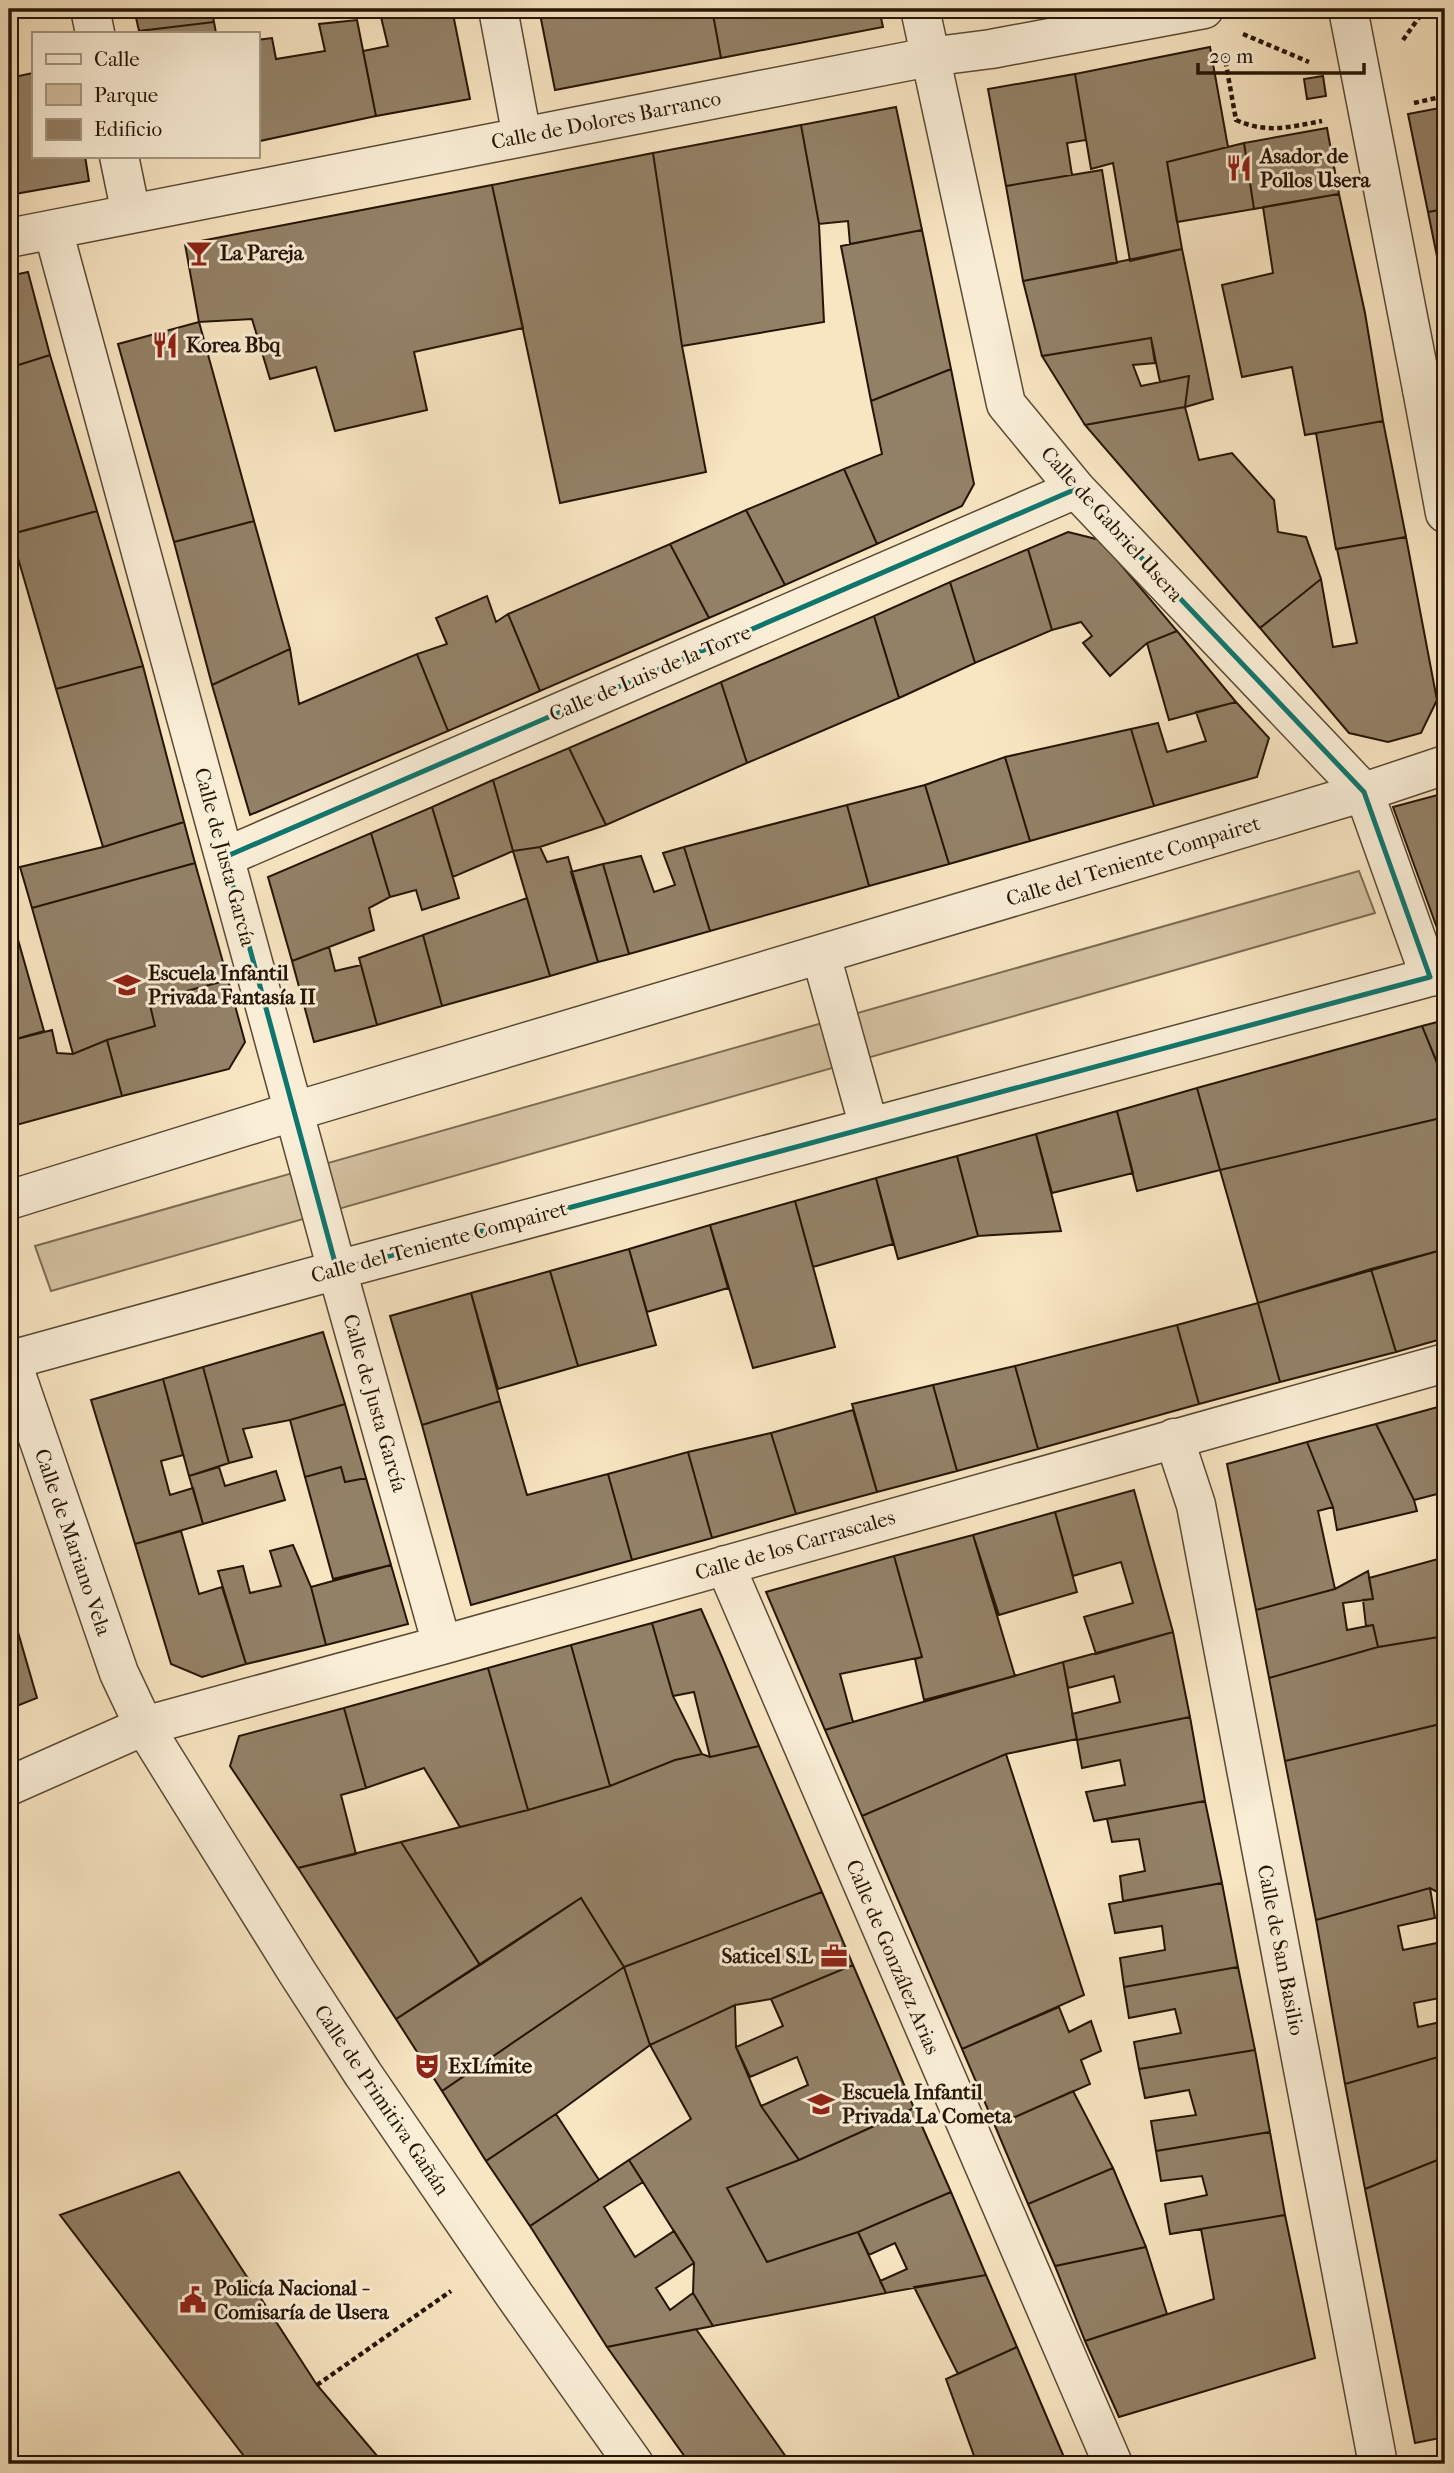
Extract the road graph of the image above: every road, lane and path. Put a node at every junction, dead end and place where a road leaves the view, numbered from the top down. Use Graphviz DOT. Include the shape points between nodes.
graph roads {
  1 [pos="90,9"];
  2 [pos="498,9"];
  3 [pos="920,9"];
  4 [pos="1204,9"];
  5 [pos="1348,9"];
  6 [pos="95,32"];
  7 [pos="1237,32"];
  8 [pos="1223,46"];
  9 [pos="929,57"];
  10 [pos="1320,67"];
  11 [pos="1445,96"];
  12 [pos="1408,104"];
  13 [pos="1326,120"];
  14 [pos="522,137"];
  15 [pos="119,158"];
  16 [pos="131,214"];
  17 [pos="53,230"];
  18 [pos="9,238"];
  19 [pos="1434,386"];
  20 [pos="1076,489"];
  21 [pos="1445,513"];
  22 [pos="1445,765"];
  23 [pos="1364,792"];
  24 [pos="225,858"];
  25 [pos="821,955"];
  26 [pos="1438,976"];
  27 [pos="295,1111"];
  28 [pos="869,1127"];
  29 [pos="9,1200"];
  30 [pos="337,1270"];
  31 [pos="10,1357"];
  32 [pos="1445,1363"];
  33 [pos="1174,1438"];
  34 [pos="724,1565"];
  35 [pos="442,1645"];
  36 [pos="144,1726"];
  37 [pos="9,1786"];
  38 [pos="459,2285"];
  39 [pos="317,2385"];
  40 [pos="634,2464"];
  41 [pos="1113,2464"];
  42 [pos="1378,2464"];
  1 -- 6 [label="street"];
  2 -- 14 [label="street"];
  3 -- 9 [label="street, Calle de Gabriel Usera"];
  4 -- 9 [label="street, Calle de Dolores Barranco"];
  5 -- 19 [label="street"];
  7 -- 10 [label="path"];
  8 -- 13 [label="path" via="1236,120 1272,130"];
  9 -- 14 [label="street, Calle de Dolores Barranco"];
  9 -- 20 [label="street, Calle de Gabriel Usera" via="1006,404"];
  11 -- 12 [label="path"];
  14 -- 16 [label="street, Calle de Dolores Barranco"];
  15 -- 16 [label="street"];
  16 -- 17 [label="street, Calle de Dolores Barranco"];
  17 -- 18 [label="street, Calle de Dolores Barranco"];
  17 -- 24 [label="street, Calle de Justa García"];
  19 -- 21 [label="street"];
  20 -- 23 [label="street, Calle de Gabriel Usera"];
  20 -- 24 [label="street, Calle de Luis de la Torre"];
  22 -- 23 [label="street, Calle del Teniente Compairet"];
  23 -- 25 [label="street, Calle del Teniente Compairet"];
  23 -- 26 [label="street, Calle de Gabriel Usera"];
  24 -- 27 [label="street, Calle de Justa García"];
  25 -- 27 [label="street, Calle del Teniente Compairet"];
  25 -- 28 [label="street"];
  26 -- 28 [label="street, Calle del Teniente Compairet"];
  27 -- 29 [label="street, Calle del Teniente Compairet"];
  27 -- 30 [label="street, Calle de Justa García"];
  28 -- 30 [label="street, Calle del Teniente Compairet"];
  30 -- 31 [label="street, Calle del Teniente Compairet"];
  30 -- 35 [label="street, Calle de Justa García"];
  31 -- 36 [label="street, Calle de Mariano Vela" via="118,1673"];
  32 -- 33 [label="street, Calle de los Carrascales"];
  33 -- 34 [label="street, Calle de los Carrascales"];
  33 -- 42 [label="street, Calle de San Basilio" via="1196,1505"];
  34 -- 35 [label="street, Calle de los Carrascales"];
  34 -- 41 [label="street, Calle de González Arias"];
  35 -- 36 [label="street, Calle de los Carrascales"];
  36 -- 37 [label="street, Calle de los Carrascales"];
  36 -- 40 [label="street, Calle de Primitiva Gañán" via="363,2074"];
  38 -- 39 [label="path"];
}
